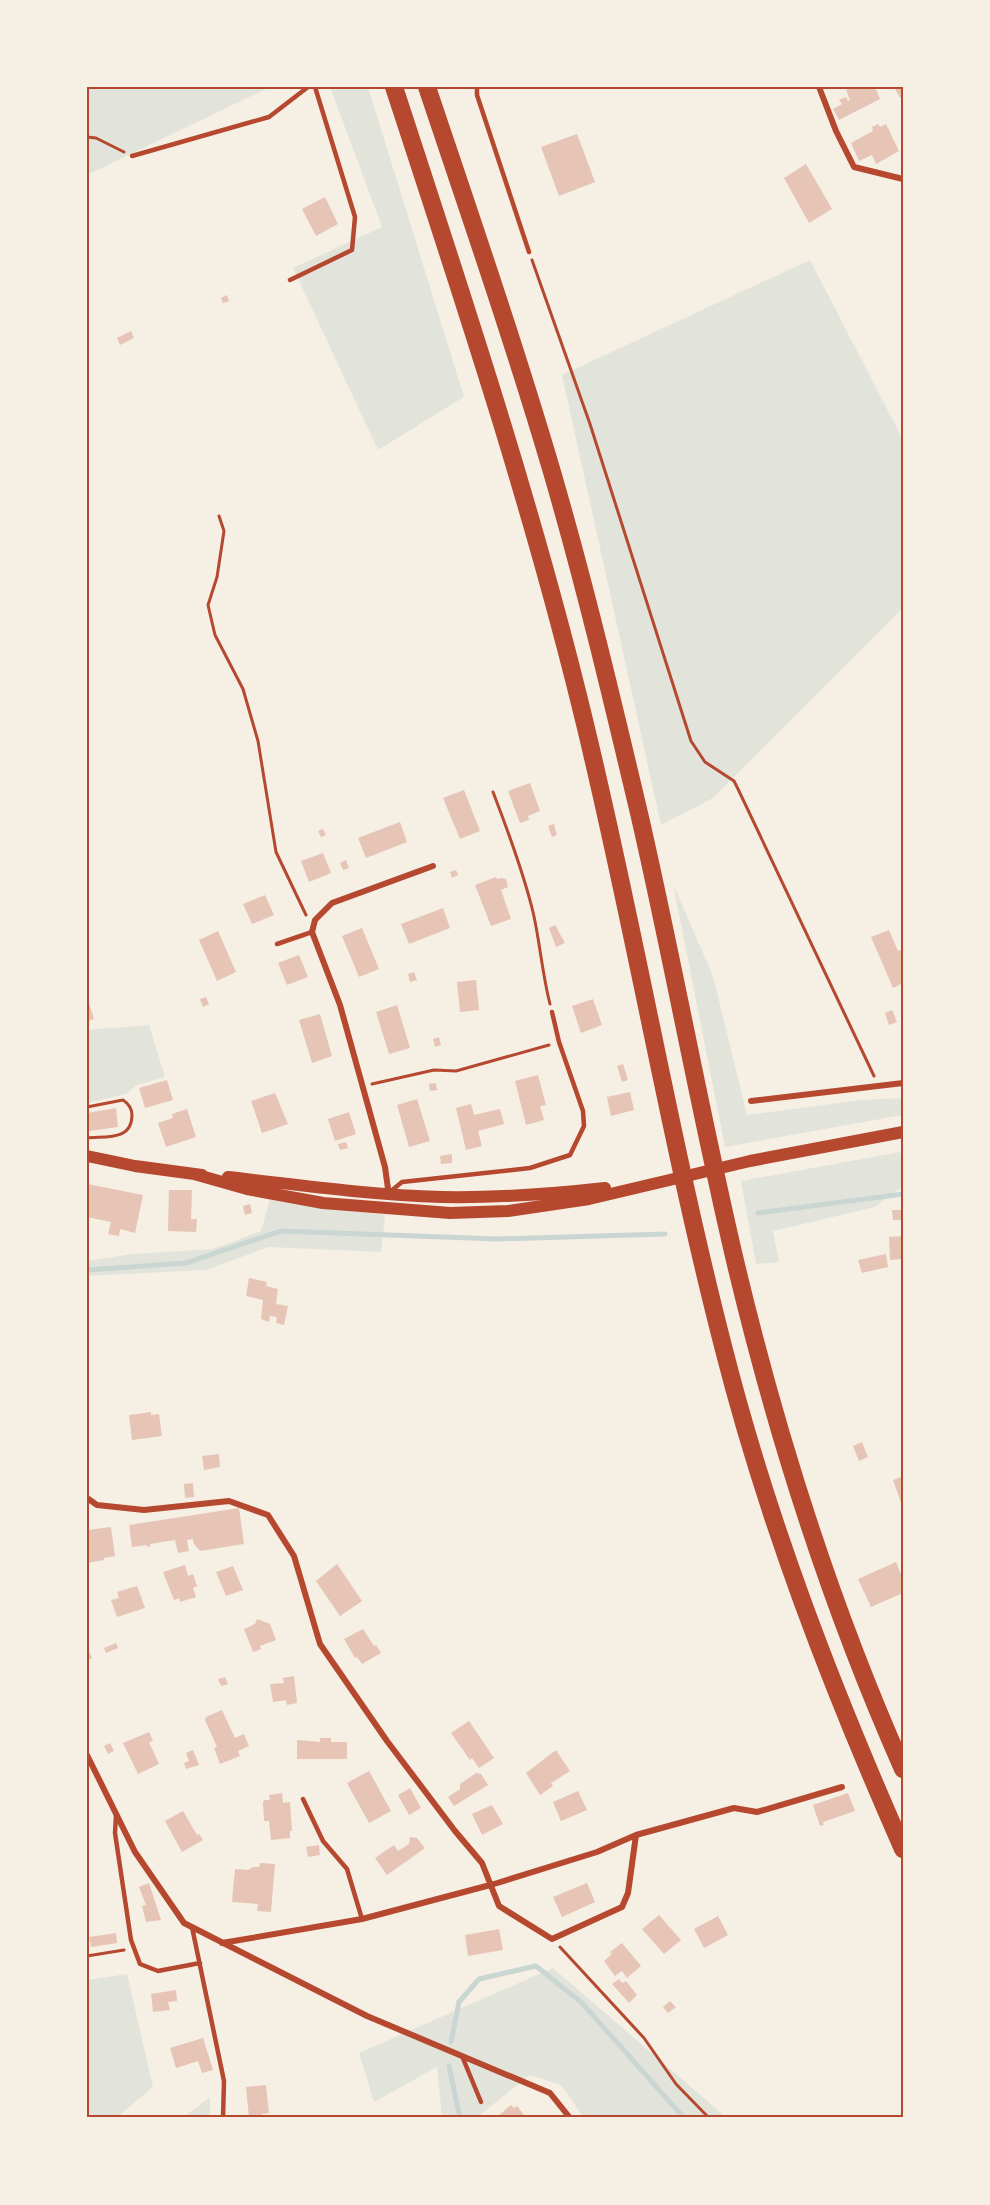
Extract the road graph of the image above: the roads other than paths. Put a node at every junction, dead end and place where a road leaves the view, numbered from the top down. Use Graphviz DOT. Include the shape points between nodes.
graph roads {
  1 [pos="308,87"];
  2 [pos="315,87"];
  3 [pos="394,87"];
  4 [pos="428,87"];
  5 [pos="477,87"];
  6 [pos="819,87"];
  7 [pos="132,156"];
  8 [pos="903,179"];
  9 [pos="529,252"];
  10 [pos="290,280"];
  11 [pos="433,866"];
  12 [pos="312,932"];
  13 [pos="277,944"];
  14 [pos="552,1012"];
  15 [pos="903,1083"];
  16 [pos="751,1101"];
  17 [pos="903,1132"];
  18 [pos="87,1156"];
  19 [pos="194,1174"];
  20 [pos="645,1184"];
  21 [pos="389,1193"];
  22 [pos="387,1209"];
  23 [pos="87,1498"];
  24 [pos="87,1755"];
  25 [pos="903,1769"];
  26 [pos="842,1787"];
  27 [pos="303,1799"];
  28 [pos="116,1813"];
  29 [pos="636,1835"];
  30 [pos="903,1850"];
  31 [pos="362,1918"];
  32 [pos="192,1927"];
  33 [pos="222,1943"];
  34 [pos="200,1963"];
  35 [pos="462,2056"];
  36 [pos="481,2102"];
  37 [pos="223,2118"];
  38 [pos="570,2118"];
  1 -- 7 [label="lane" via="269,117"];
  2 -- 10 [label="lane" via="355,217 352,250"];
  3 -- 30 [label="highway" via="494,393 561,623 704,1272 747,1432 813,1632"];
  4 -- 25 [label="highway" via="545,448 595,632 736,1267 778,1425 829,1584"];
  5 -- 9 [label="lane"];
  6 -- 8 [label="street" via="854,167"];
  11 -- 12 [label="street" via="332,903 315,920"];
  12 -- 13 [label="lane"];
  12 -- 21 [label="street" via="340,1005 386,1167"];
  14 -- 21 [label="lane" via="583,1111 584,1126 570,1155 530,1168 402,1182"];
  15 -- 16 [label="street"];
  17 -- 20 [label="main road"];
  18 -- 19 [label="main road"];
  19 -- 21 [label="main road"];
  19 -- 22 [label="main road" via="289,1198"];
  20 -- 21 [label="main road" via="481,1197"];
  20 -- 22 [label="main road" via="508,1211"];
  21 -- 22 [label="street"];
  23 -- 29 [label="street" via="97,1505 144,1510 229,1501 268,1515 294,1556 320,1644 387,1741 482,1863 499,1906 552,1939 622,1907 628,1893"];
  24 -- 28 [label="street"];
  26 -- 29 [label="street" via="758,1812 734,1808"];
  27 -- 31 [label="lane" via="323,1841 347,1869"];
  28 -- 32 [label="street" via="135,1852 184,1923"];
  28 -- 34 [label="lane" via="115,1833 131,1940 140,1964 158,1971"];
  29 -- 31 [label="street" via="597,1852 494,1884"];
  31 -- 33 [label="street"];
  32 -- 33 [label="street"];
  32 -- 34 [label="lane"];
  33 -- 35 [label="street" via="368,2016"];
  34 -- 37 [label="lane" via="224,2081"];
  35 -- 36 [label="lane"];
  35 -- 38 [label="street" via="550,2093"];
}
